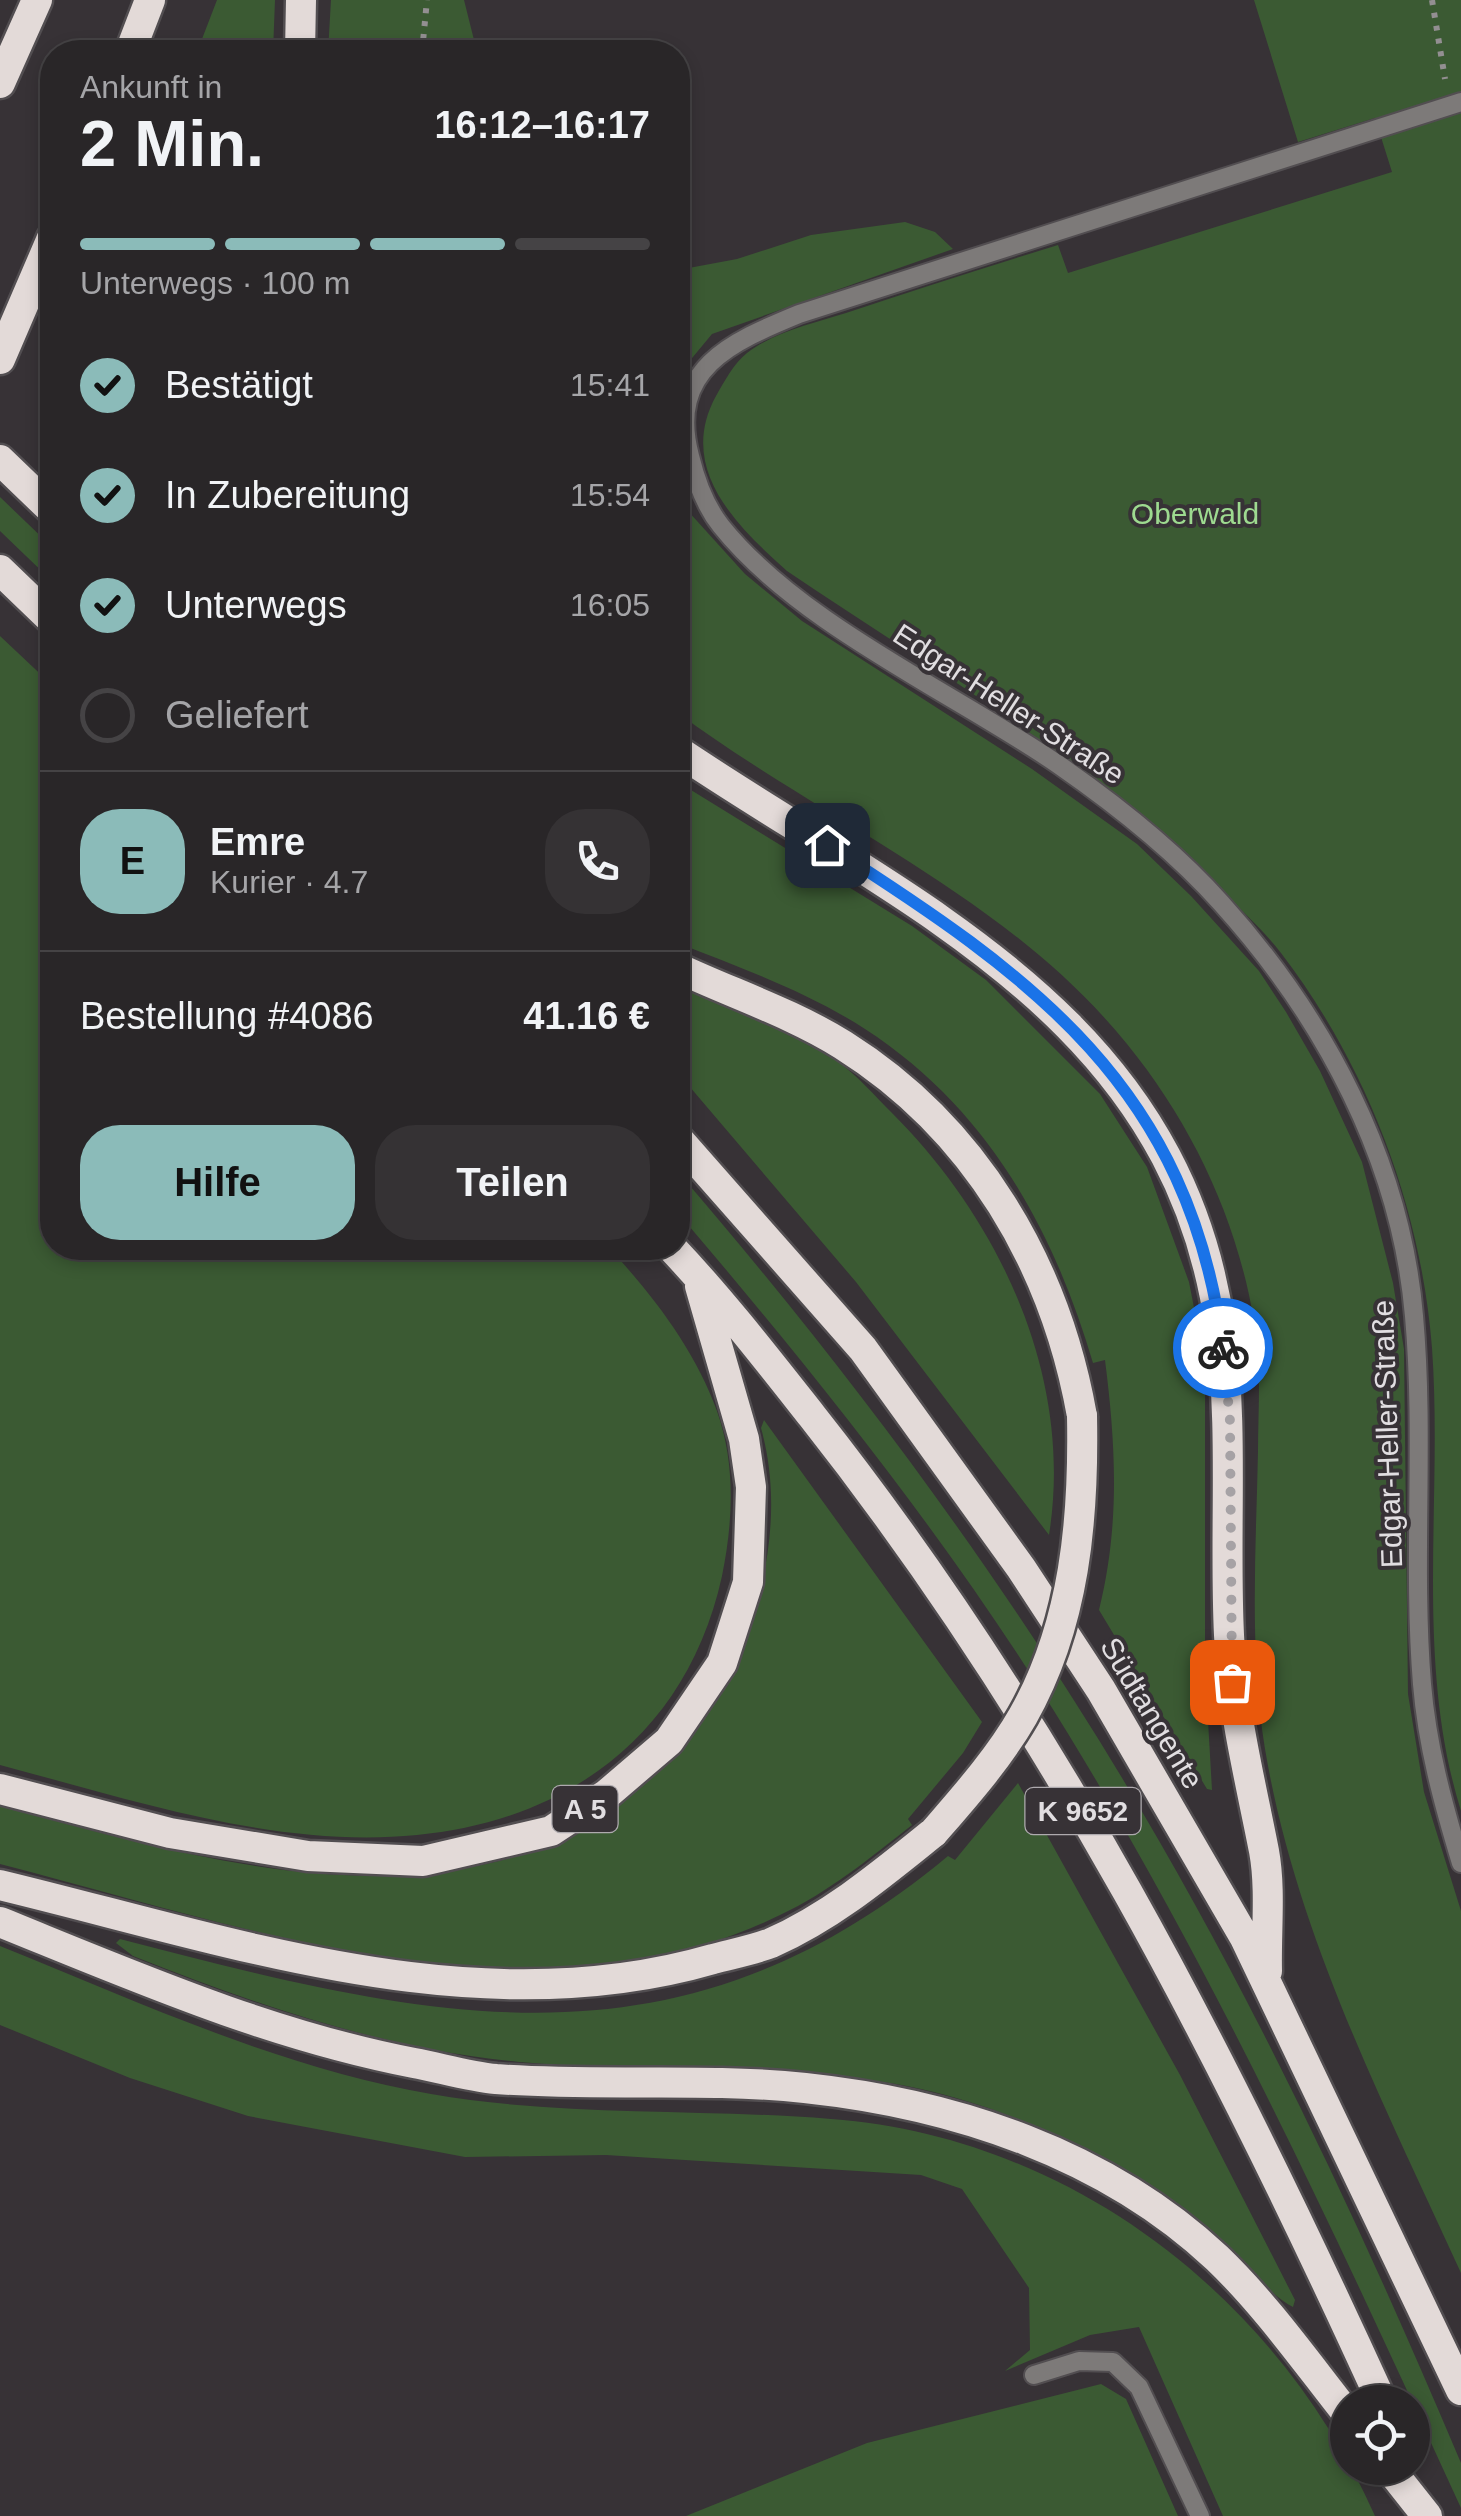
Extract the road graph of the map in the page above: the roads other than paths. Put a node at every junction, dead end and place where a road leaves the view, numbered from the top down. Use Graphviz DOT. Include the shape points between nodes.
graph roads {
  1 [pos="37,0"];
  2 [pos="150,0"];
  3 [pos="301,0"];
  4 [pos="135,40"];
  5 [pos="300,40"];
  6 [pos="0,83"];
  7 [pos="1455,103"];
  8 [pos="40,267"];
  9 [pos="0,360"];
  10 [pos="690,401"];
  11 [pos="690,457"];
  12 [pos="0,460"];
  13 [pos="40,498"];
  14 [pos="0,570"];
  15 [pos="40,608"];
  16 [pos="690,759"];
  17 [pos="690,974"];
  18 [pos="690,1153"];
  19 [pos="684,1260"];
  20 [pos="696,1273"];
  21 [pos="0,1789"];
  22 [pos="1461,1863"];
  23 [pos="0,1885"];
  24 [pos="0,1922"];
  25 [pos="1268,1984"];
  26 [pos="1034,2375"];
  27 [pos="1374,2385"];
  28 [pos="1461,2390"];
  29 [pos="1330,2392"];
  30 [pos="1404,2485"];
  31 [pos="1418,2485"];
  32 [pos="1200,2516"];
  33 [pos="1430,2516"];
  1 -- 6 [label="highway"];
  2 -- 4 [label="highway"];
  3 -- 5 [label="highway"];
  7 -- 10 [label="lane, Edgar-Heller-Straße" via="798,314 751,334 702,368"];
  8 -- 9 [label="highway"];
  11 -- 22 [label="lane, Edgar-Heller-Straße" via="718,523 765,574 1153,834 1221,902 1292,990 1339,1070 1372,1136 1402,1238 1414,1312 1422,1686 1438,1786"];
  12 -- 13 [label="highway"];
  14 -- 15 [label="highway"];
  16 -- 25 [label="highway" via="957,928 1027,984 1097,1054 1172,1172 1208,1270 1226,1374 1229,1636 1242,1752 1264,1854"];
  17 -- 23 [label="highway, K 9652, bridge" via="841,1044 922,1104 974,1160 1054,1306 1082,1416 1077,1561 1024,1714 983,1775 934,1832 858,1894 771,1943 610,1983 507,1986 408,1979 259,1950"];
  18 -- 25 [label="highway, Südtangente / K 9652" via="863,1348 1021,1568 1100,1690"];
  19 -- 20 [label="highway, K 9652"];
  20 -- 21 [label="highway, A 5" via="744,1439 751,1486 748,1582 722,1663 670,1741 608,1794 551,1831 423,1862 308,1856 170,1833"];
  20 -- 27 [label="highway, K 9652" via="863,1480 1057,1767 1232,2084"];
  24 -- 29 [label="highway" via="237,2017 344,2049 494,2079 806,2088 954,2116 1028,2138 1161,2213 1217,2258"];
  25 -- 28 [label="highway, Südtangente / K 9652"];
  26 -- 32 [label="lane" via="1079,2360 1113,2362 1139,2387"];
  30 -- 33 [label="highway"];
  31 -- 33 [label="highway"];
}
